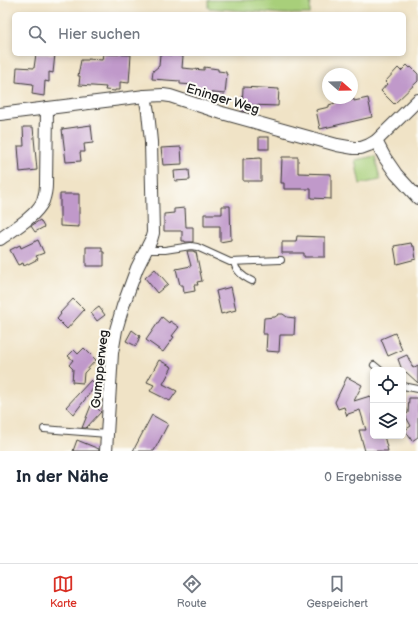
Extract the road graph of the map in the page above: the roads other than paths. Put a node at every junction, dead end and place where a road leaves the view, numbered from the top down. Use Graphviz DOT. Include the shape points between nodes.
graph roads {
  1 [pos="145,96"];
  2 [pos="418,100"];
  3 [pos="47,108"];
  4 [pos="0,114"];
  5 [pos="376,142"];
  6 [pos="418,198"];
  7 [pos="0,239"];
  8 [pos="148,248"];
  9 [pos="281,260"];
  10 [pos="234,262"];
  11 [pos="252,281"];
  12 [pos="374,365"];
  13 [pos="376,367"];
  14 [pos="406,387"];
  15 [pos="418,389"];
  16 [pos="44,429"];
  17 [pos="107,434"];
  18 [pos="106,451"];
  1 -- 3 [label="street, Eninger Weg"];
  1 -- 5 [label="street, Eninger Weg" via="170,96 229,116 342,146 361,148"];
  1 -- 8 [label="street, Gumpperweg" via="151,142 153,226"];
  2 -- 5 [label="street, Eninger Weg"];
  3 -- 4 [label="street, Eninger Weg"];
  3 -- 7 [label="street" via="46,192 32,215"];
  5 -- 6 [label="street" via="396,174"];
  8 -- 10 [label="lane" via="165,250 191,246"];
  8 -- 17 [label="street, Gumpperweg" via="137,268 116,330 112,353"];
  9 -- 10 [label="lane"];
  10 -- 11 [label="lane" via="243,277"];
  12 -- 13 [label="lane"];
  14 -- 15 [label="lane"];
  16 -- 17 [label="lane"];
  17 -- 18 [label="street, Gumpperweg"];
}
